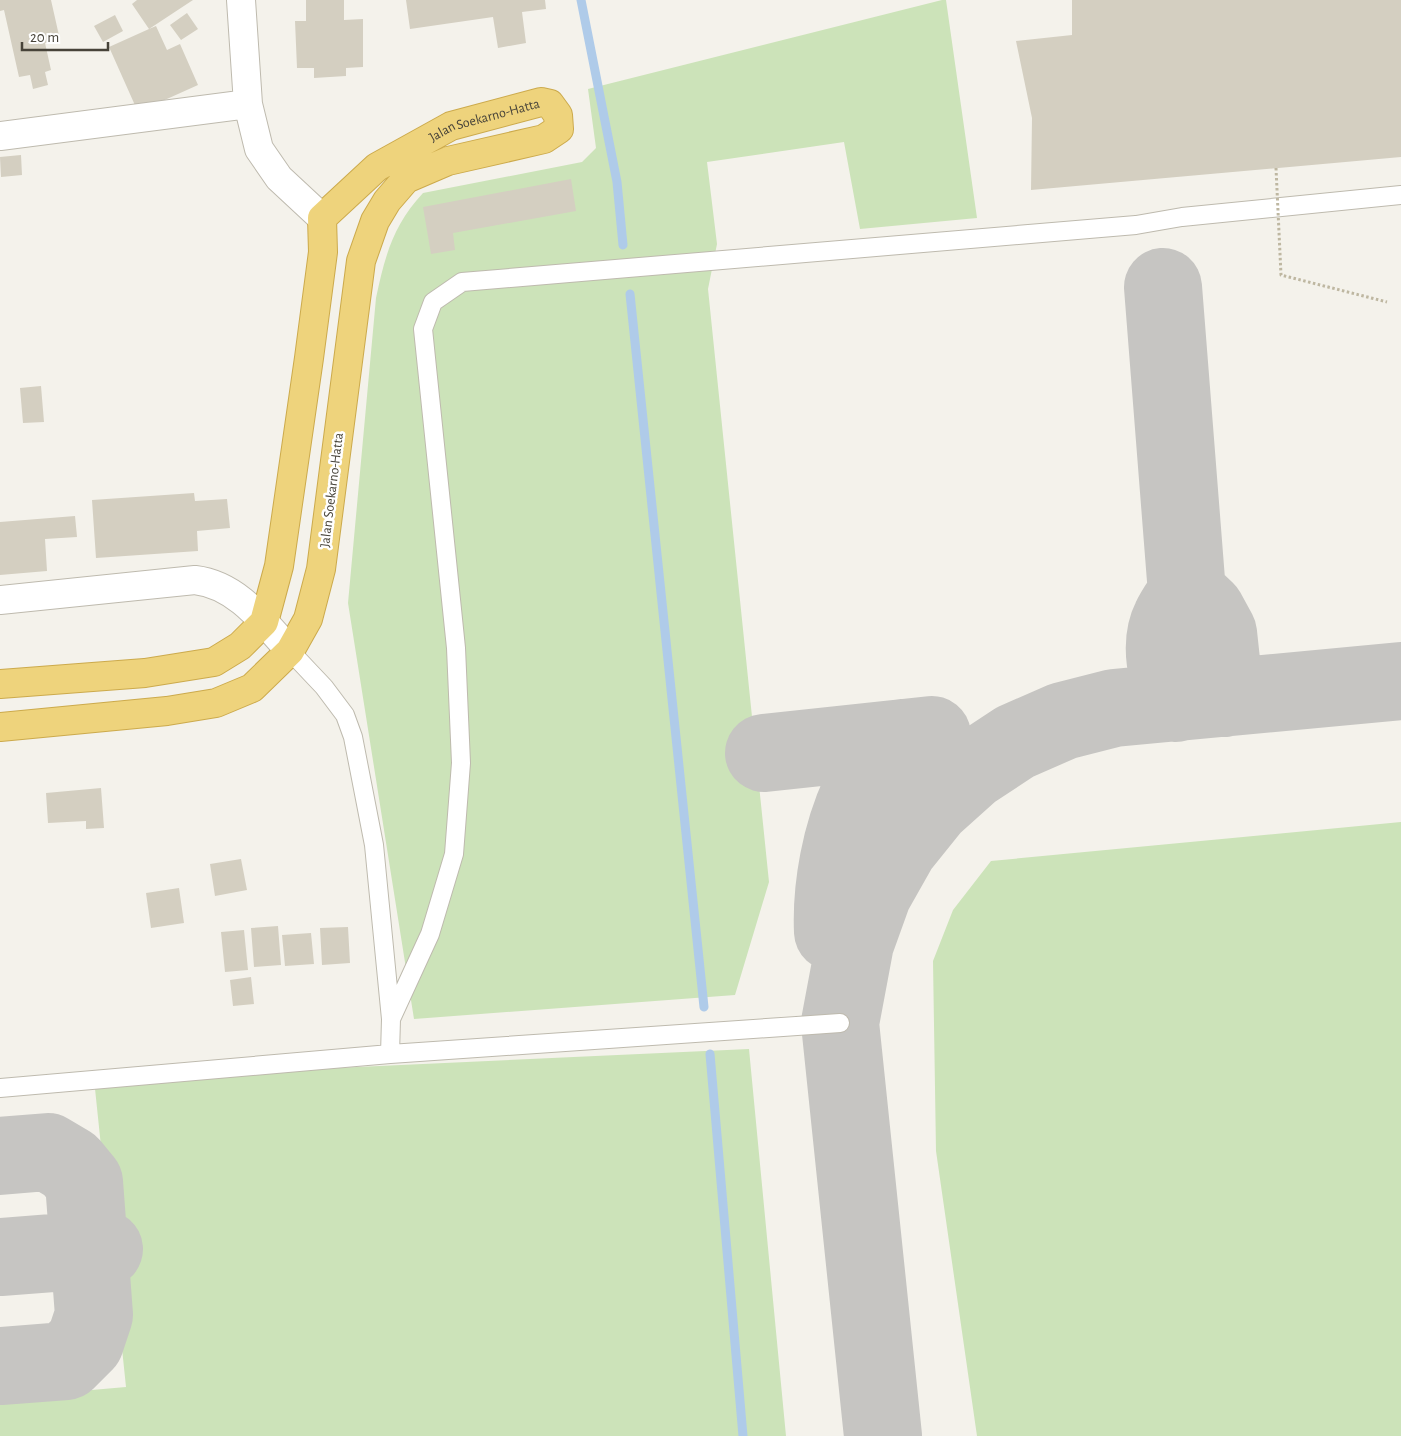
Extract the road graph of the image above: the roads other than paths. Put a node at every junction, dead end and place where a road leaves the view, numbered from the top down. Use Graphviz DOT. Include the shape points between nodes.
graph roads {
  1 [pos="242,0"];
  2 [pos="248,104"];
  3 [pos="0,136"];
  4 [pos="1401,195"];
  5 [pos="322,218"];
  6 [pos="349,357"];
  7 [pos="309,358"];
  8 [pos="0,600"];
  9 [pos="264,622"];
  10 [pos="290,651"];
  11 [pos="0,684"];
  12 [pos="0,727"];
  13 [pos="390,1019"];
  14 [pos="840,1023"];
  15 [pos="390,1054"];
  16 [pos="0,1088"];
  1 -- 2 [label="street"];
  2 -- 3 [label="street"];
  2 -- 5 [label="street" via="259,149 279,178"];
  4 -- 13 [label="lane" via="1182,217 1136,225 462,282 433,302 424,328 456,648 461,763 454,854 430,934"];
  5 -- 6 [label="highway, Jalan Soekarno-Hatta" via="377,167 452,126 541,102 550,104 558,115 559,129 544,139 448,161 406,179 375,221 360,261"];
  5 -- 7 [label="highway" via="323,252"];
  6 -- 7 [label="highway"];
  6 -- 10 [label="highway, Jalan Soekarno-Hatta" via="321,569 308,619"];
  7 -- 9 [label="highway" via="279,566"];
  8 -- 9 [label="street" via="195,580 227,588"];
  9 -- 10 [label="street"];
  9 -- 11 [label="highway" via="240,646 214,662 145,672"];
  10 -- 12 [label="highway, Jalan Soekarno-Hatta" via="252,688 216,703 167,711"];
  10 -- 13 [label="lane" via="324,687 344,715 353,737 374,845"];
  13 -- 15 [label="lane"];
  14 -- 15 [label="lane"];
  15 -- 16 [label="lane"];
}
